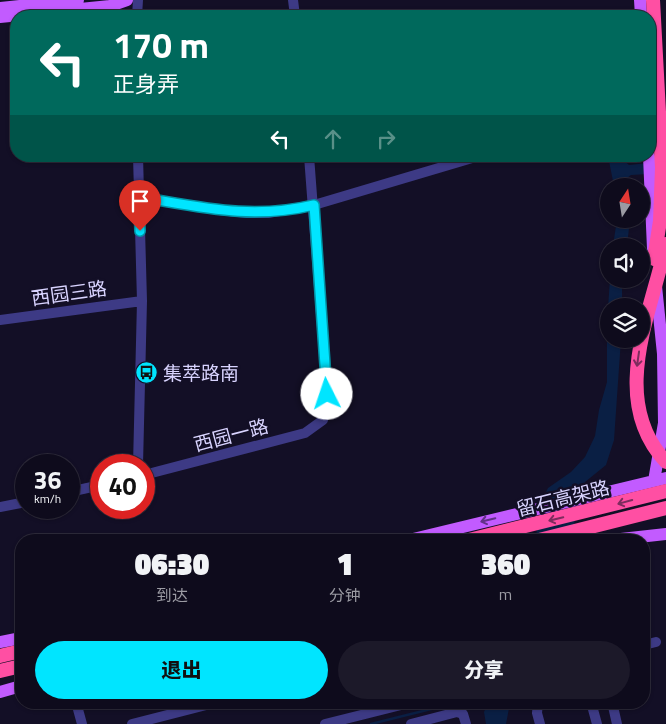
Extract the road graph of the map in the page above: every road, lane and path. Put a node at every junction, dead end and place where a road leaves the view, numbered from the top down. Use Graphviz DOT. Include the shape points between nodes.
graph roads {
  1 [pos="78,0"];
  2 [pos="127,0"];
  3 [pos="661,0"];
  4 [pos="0,8"];
  5 [pos="70,10"];
  6 [pos="656,42"];
  7 [pos="666,85"];
  8 [pos="138,162"];
  9 [pos="310,162"];
  10 [pos="459,162"];
  11 [pos="649,162"];
  12 [pos="139,197"];
  13 [pos="314,205"];
  14 [pos="666,244"];
  15 [pos="649,298"];
  16 [pos="142,301"];
  17 [pos="650,307"];
  18 [pos="0,320"];
  19 [pos="641,348"];
  20 [pos="665,428"];
  21 [pos="138,454"];
  22 [pos="666,462"];
  23 [pos="155,473"];
  24 [pos="660,480"];
  25 [pos="666,491"];
  26 [pos="15,504"];
  27 [pos="0,507"];
  28 [pos="666,508"];
  29 [pos="433,534"];
  30 [pos="494,534"];
  31 [pos="564,534"];
  32 [pos="666,534"];
  33 [pos="650,536"];
  34 [pos="15,639"];
  35 [pos="0,642"];
  36 [pos="656,642"];
  37 [pos="650,644"];
  38 [pos="15,652"];
  39 [pos="0,655"];
  40 [pos="15,688"];
  41 [pos="0,692"];
  42 [pos="78,709"];
  43 [pos="191,709"];
  44 [pos="385,709"];
  45 [pos="537,709"];
  46 [pos="592,709"];
  47 [pos="614,709"];
  48 [pos="82,724"];
  49 [pos="132,724"];
  50 [pos="325,724"];
  51 [pos="411,724"];
  52 [pos="466,724"];
  53 [pos="540,724"];
  54 [pos="596,724"];
  55 [pos="617,724"];
  1 -- 4 [label="main road"];
  2 -- 5 [label="main road" via="110,6"];
  3 -- 7 [label="highway"];
  6 -- 15 [label="highway, bridge" via="662,168 660,221"];
  8 -- 12 [label="street"];
  9 -- 13 [label="street"];
  10 -- 13 [label="street"];
  11 -- 20 [label="main road" via="651,235 664,354"];
  12 -- 13 [label="street" via="246,213"];
  12 -- 16 [label="street"];
  13 -- 23 [label="street, 西园一路" via="327,394 323,420 305,433"];
  14 -- 17 [label="highway, bridge"];
  16 -- 18 [label="street, 西园三路"];
  16 -- 21 [label="street"];
  19 -- 22 [label="highway, one-way, bridge" via="637,368 638,406 648,435"];
  20 -- 24 [label="main road"];
  24 -- 29 [label="main road, one-way"];
  25 -- 30 [label="highway, 留石高架路, one-way"];
  26 -- 27 [label="street"];
  28 -- 31 [label="highway, 留石高架路"];
  32 -- 33 [label="main road"];
  34 -- 35 [label="main road"];
  36 -- 37 [label="street"];
  38 -- 39 [label="highway"];
  40 -- 41 [label="main road"];
  42 -- 48 [label="street"];
  43 -- 49 [label="street"];
  44 -- 50 [label="street"];
  45 -- 53 [label="street"];
  46 -- 54 [label="street"];
  47 -- 55 [label="street"];
  51 -- 52 [label="street" via="457,712 463,714"];
}
